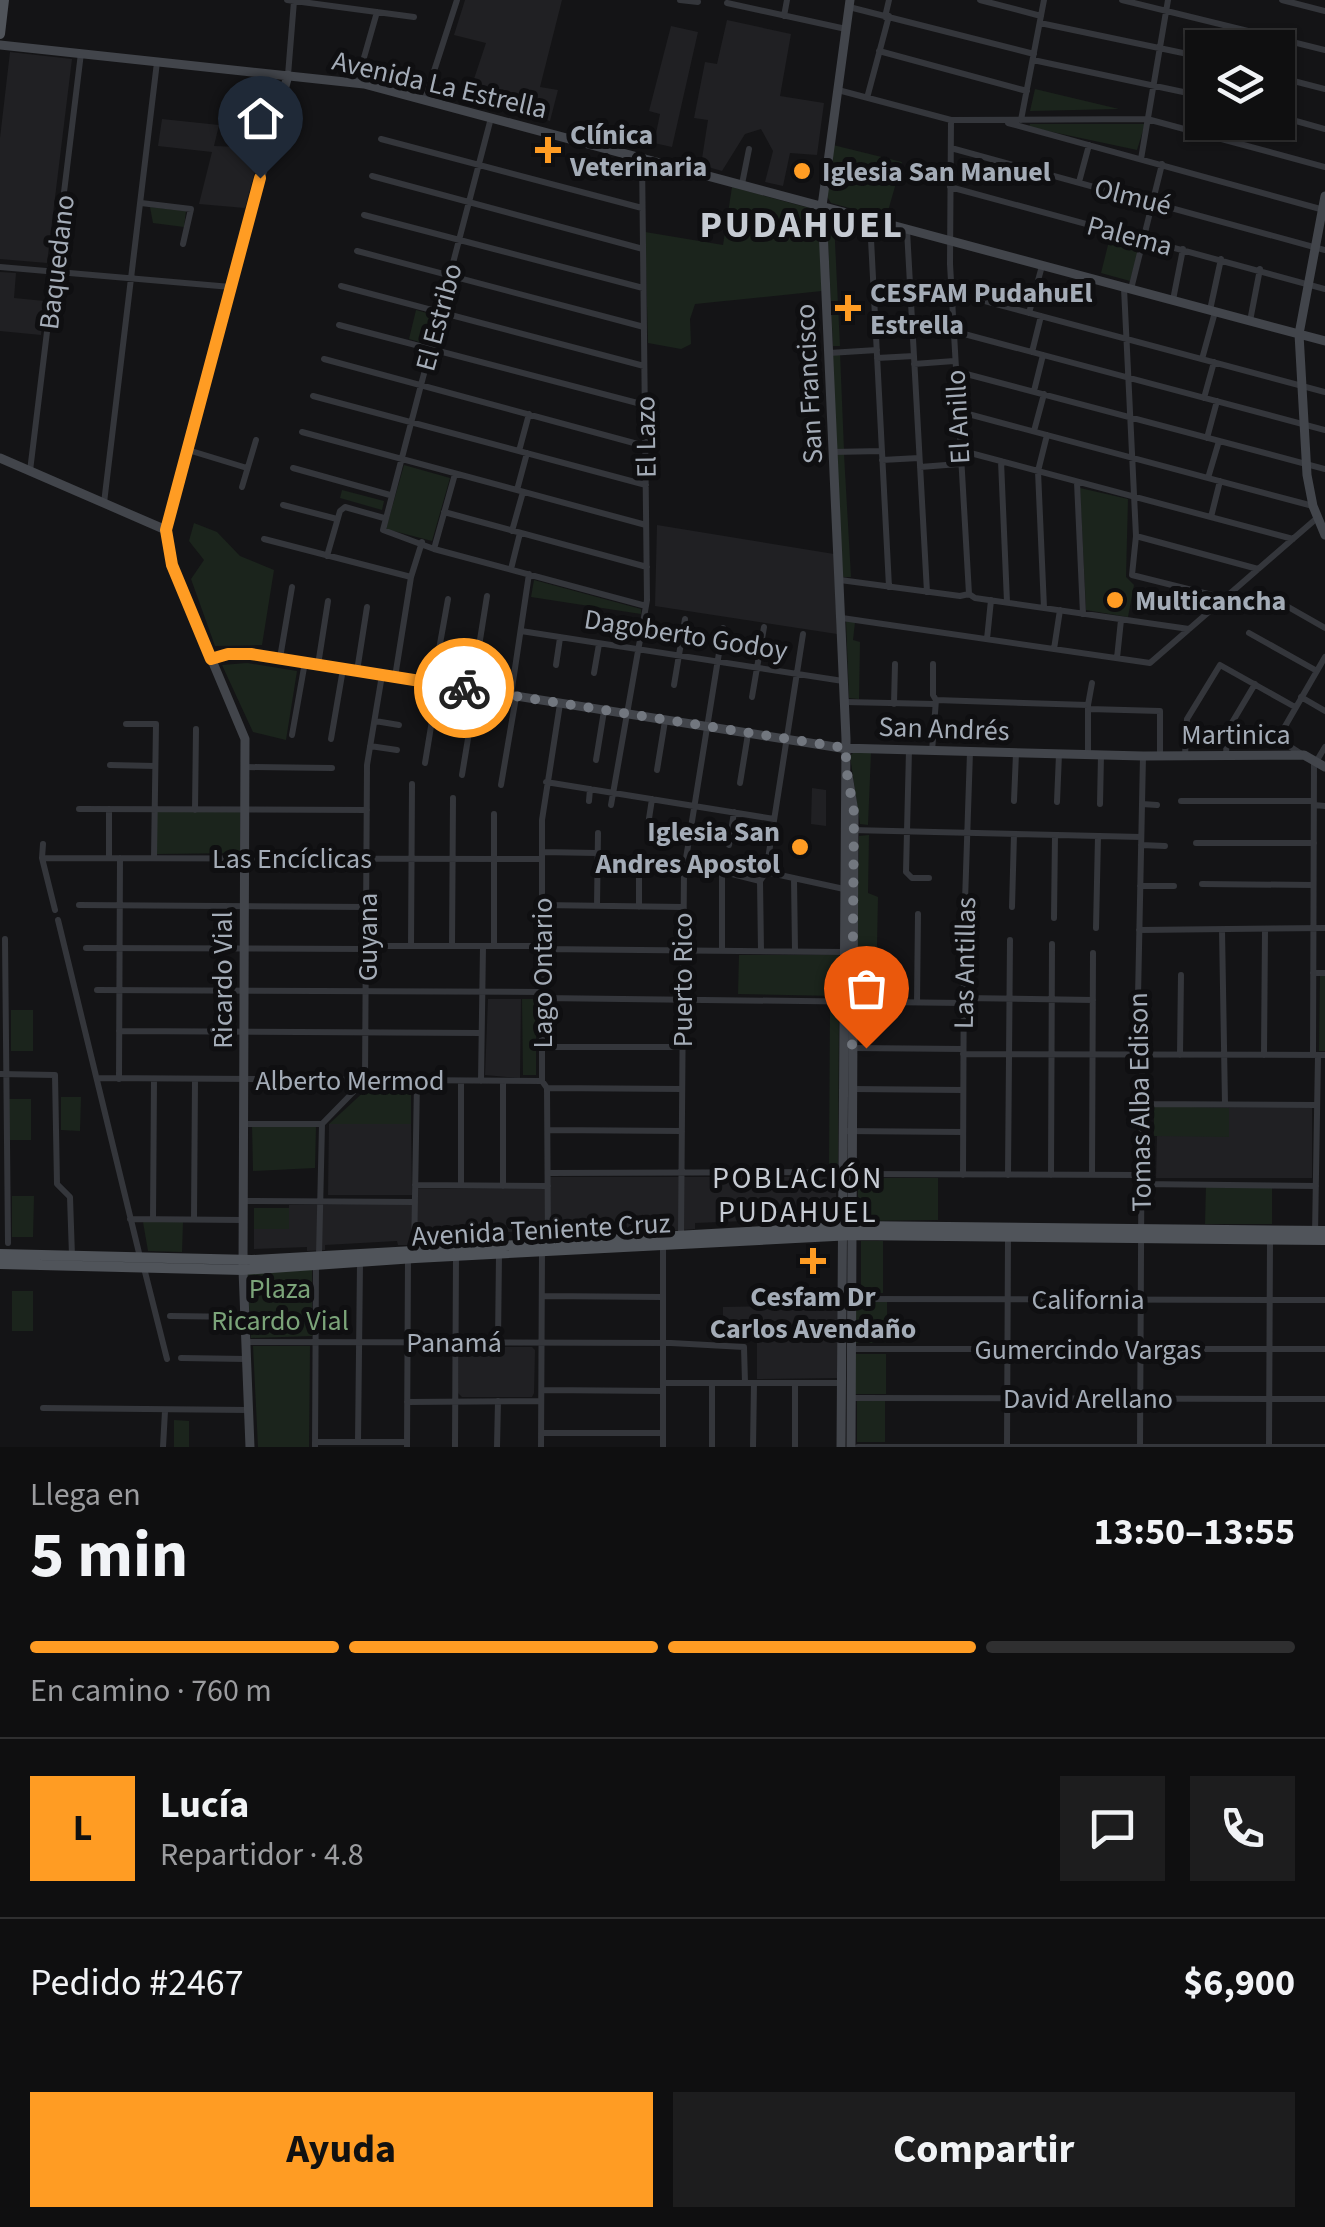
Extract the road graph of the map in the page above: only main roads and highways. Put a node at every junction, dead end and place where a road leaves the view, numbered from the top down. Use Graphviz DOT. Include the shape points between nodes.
graph roads {
  1 [pos="4,0"];
  2 [pos="850,4"];
  3 [pos="0,34"];
  4 [pos="0,44"];
  5 [pos="288,75"];
  6 [pos="1325,196"];
  7 [pos="822,206"];
  8 [pos="1324,210"];
  9 [pos="1320,248"];
  10 [pos="1300,334"];
  11 [pos="1325,340"];
  12 [pos="0,458"];
  13 [pos="166,530"];
  14 [pos="1325,535"];
  15 [pos="211,659"];
  16 [pos="846,748"];
  17 [pos="1144,756"];
  18 [pos="1318,764"];
  19 [pos="850,830"];
  20 [pos="848,1001"];
  21 [pos="848,1132"];
  22 [pos="848,1231"];
  23 [pos="1141,1234"];
  24 [pos="1320,1236"];
  25 [pos="545,1246"];
  26 [pos="0,1254"];
  27 [pos="412,1255"];
  28 [pos="318,1260"];
  29 [pos="98,1262"];
  30 [pos="0,1264"];
  31 [pos="243,1265"];
  32 [pos="846,1383"];
  33 [pos="250,1447"];
  34 [pos="841,1447"];
  35 [pos="854,1447"];
  1 -- 3 [label="main road"];
  2 -- 7 [label="main road, San Francisco"];
  4 -- 5 [label="main road, Avenida La Estrella"];
  5 -- 7 [label="main road, Avenida La Estrella" via="357,82"];
  5 -- 13 [label="main road"];
  6 -- 8 [label="main road"];
  7 -- 10 [label="main road, Avenida La Estrella"];
  7 -- 16 [label="main road, San Francisco"];
  8 -- 9 [label="main road"];
  9 -- 10 [label="main road"];
  10 -- 11 [label="main road, Avenida La Estrella"];
  10 -- 14 [label="main road" via="1306,464"];
  12 -- 13 [label="main road"];
  13 -- 15 [label="main road, Ricardo Vial" via="172,565"];
  15 -- 16 [label="main road, San Andrés" via="280,658"];
  15 -- 31 [label="main road, Ricardo Vial" via="245,736"];
  16 -- 17 [label="main road, San Andrés"];
  16 -- 19 [label="main road, San Francisco" via="854,800"];
  17 -- 18 [label="main road, Martinica" via="1304,755"];
  19 -- 20 [label="main road, San Francisco"];
  19 -- 20 [label="main road, San Francisco" via="844,889"];
  20 -- 21 [label="main road, San Francisco"];
  20 -- 21 [label="main road, San Francisco"];
  21 -- 22 [label="main road, San Francisco"];
  22 -- 23 [label="main road, Avenida Teniente Cruz"];
  22 -- 23 [label="main road, Avenida Teniente Cruz"];
  22 -- 25 [label="main road, Avenida Teniente Cruz"];
  22 -- 25 [label="main road, Avenida Teniente Cruz" via="681,1234"];
  22 -- 32 [label="main road, San Francisco"];
  22 -- 32 [label="main road, San Francisco"];
  23 -- 24 [label="main road, Avenida Teniente Cruz"];
  23 -- 24 [label="main road, Avenida Teniente Cruz"];
  25 -- 27 [label="main road, Avenida Teniente Cruz"];
  25 -- 27 [label="main road, Avenida Teniente Cruz"];
  26 -- 29 [label="main road, Avenida Teniente Cruz"];
  27 -- 28 [label="main road, Avenida Teniente Cruz"];
  27 -- 28 [label="main road, Avenida Teniente Cruz"];
  28 -- 31 [label="main road, Avenida Teniente Cruz"];
  29 -- 30 [label="main road, Avenida Teniente Cruz"];
  29 -- 31 [label="main road, Avenida Teniente Cruz"];
  31 -- 33 [label="main road, Ricardo Vial"];
  32 -- 34 [label="main road, San Francisco"];
  32 -- 35 [label="main road, San Francisco"];
}
